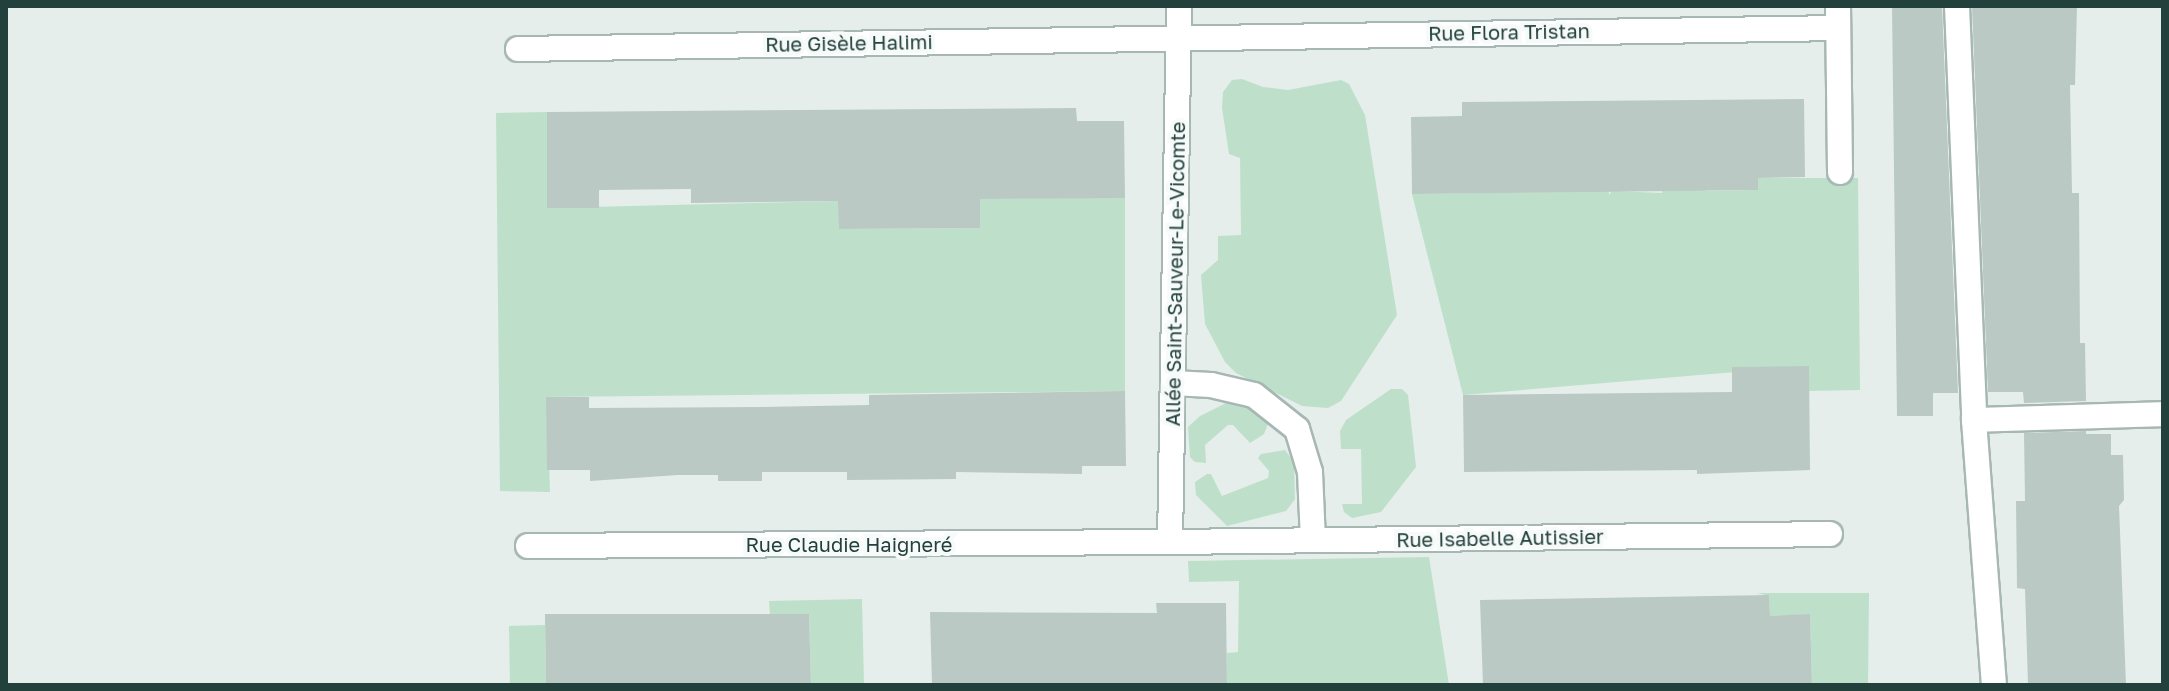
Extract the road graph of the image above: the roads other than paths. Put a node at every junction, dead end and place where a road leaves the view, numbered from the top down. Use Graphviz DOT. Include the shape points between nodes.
graph roads {
  1 [pos="1179,6"];
  2 [pos="1957,6"];
  3 [pos="1838,17"];
  4 [pos="1180,36"];
  5 [pos="518,49"];
  6 [pos="1840,172"];
  7 [pos="1173,383"];
  8 [pos="2163,414"];
  9 [pos="1974,420"];
  10 [pos="1830,534"];
  11 [pos="1313,540"];
  12 [pos="1170,542"];
  13 [pos="528,546"];
  14 [pos="1994,685"];
  1 -- 4 [label="street, Allée Saint-Sauveur-Le-Vicomte"];
  2 -- 9 [label="street"];
  3 -- 4 [label="street, Rue Flora Tristan"];
  3 -- 6 [label="street"];
  4 -- 5 [label="street, Rue Gisèle Halimi"];
  4 -- 7 [label="street, Allée Saint-Sauveur-Le-Vicomte"];
  7 -- 11 [label="street" via="1254,395 1297,429 1310,472"];
  7 -- 12 [label="street, Allée Saint-Sauveur-Le-Vicomte"];
  8 -- 9 [label="street"];
  9 -- 14 [label="street"];
  10 -- 11 [label="street, Rue Isabelle Autissier"];
  11 -- 12 [label="street, Rue Isabelle Autissier"];
  12 -- 13 [label="street, Rue Claudie Haigneré"];
}
